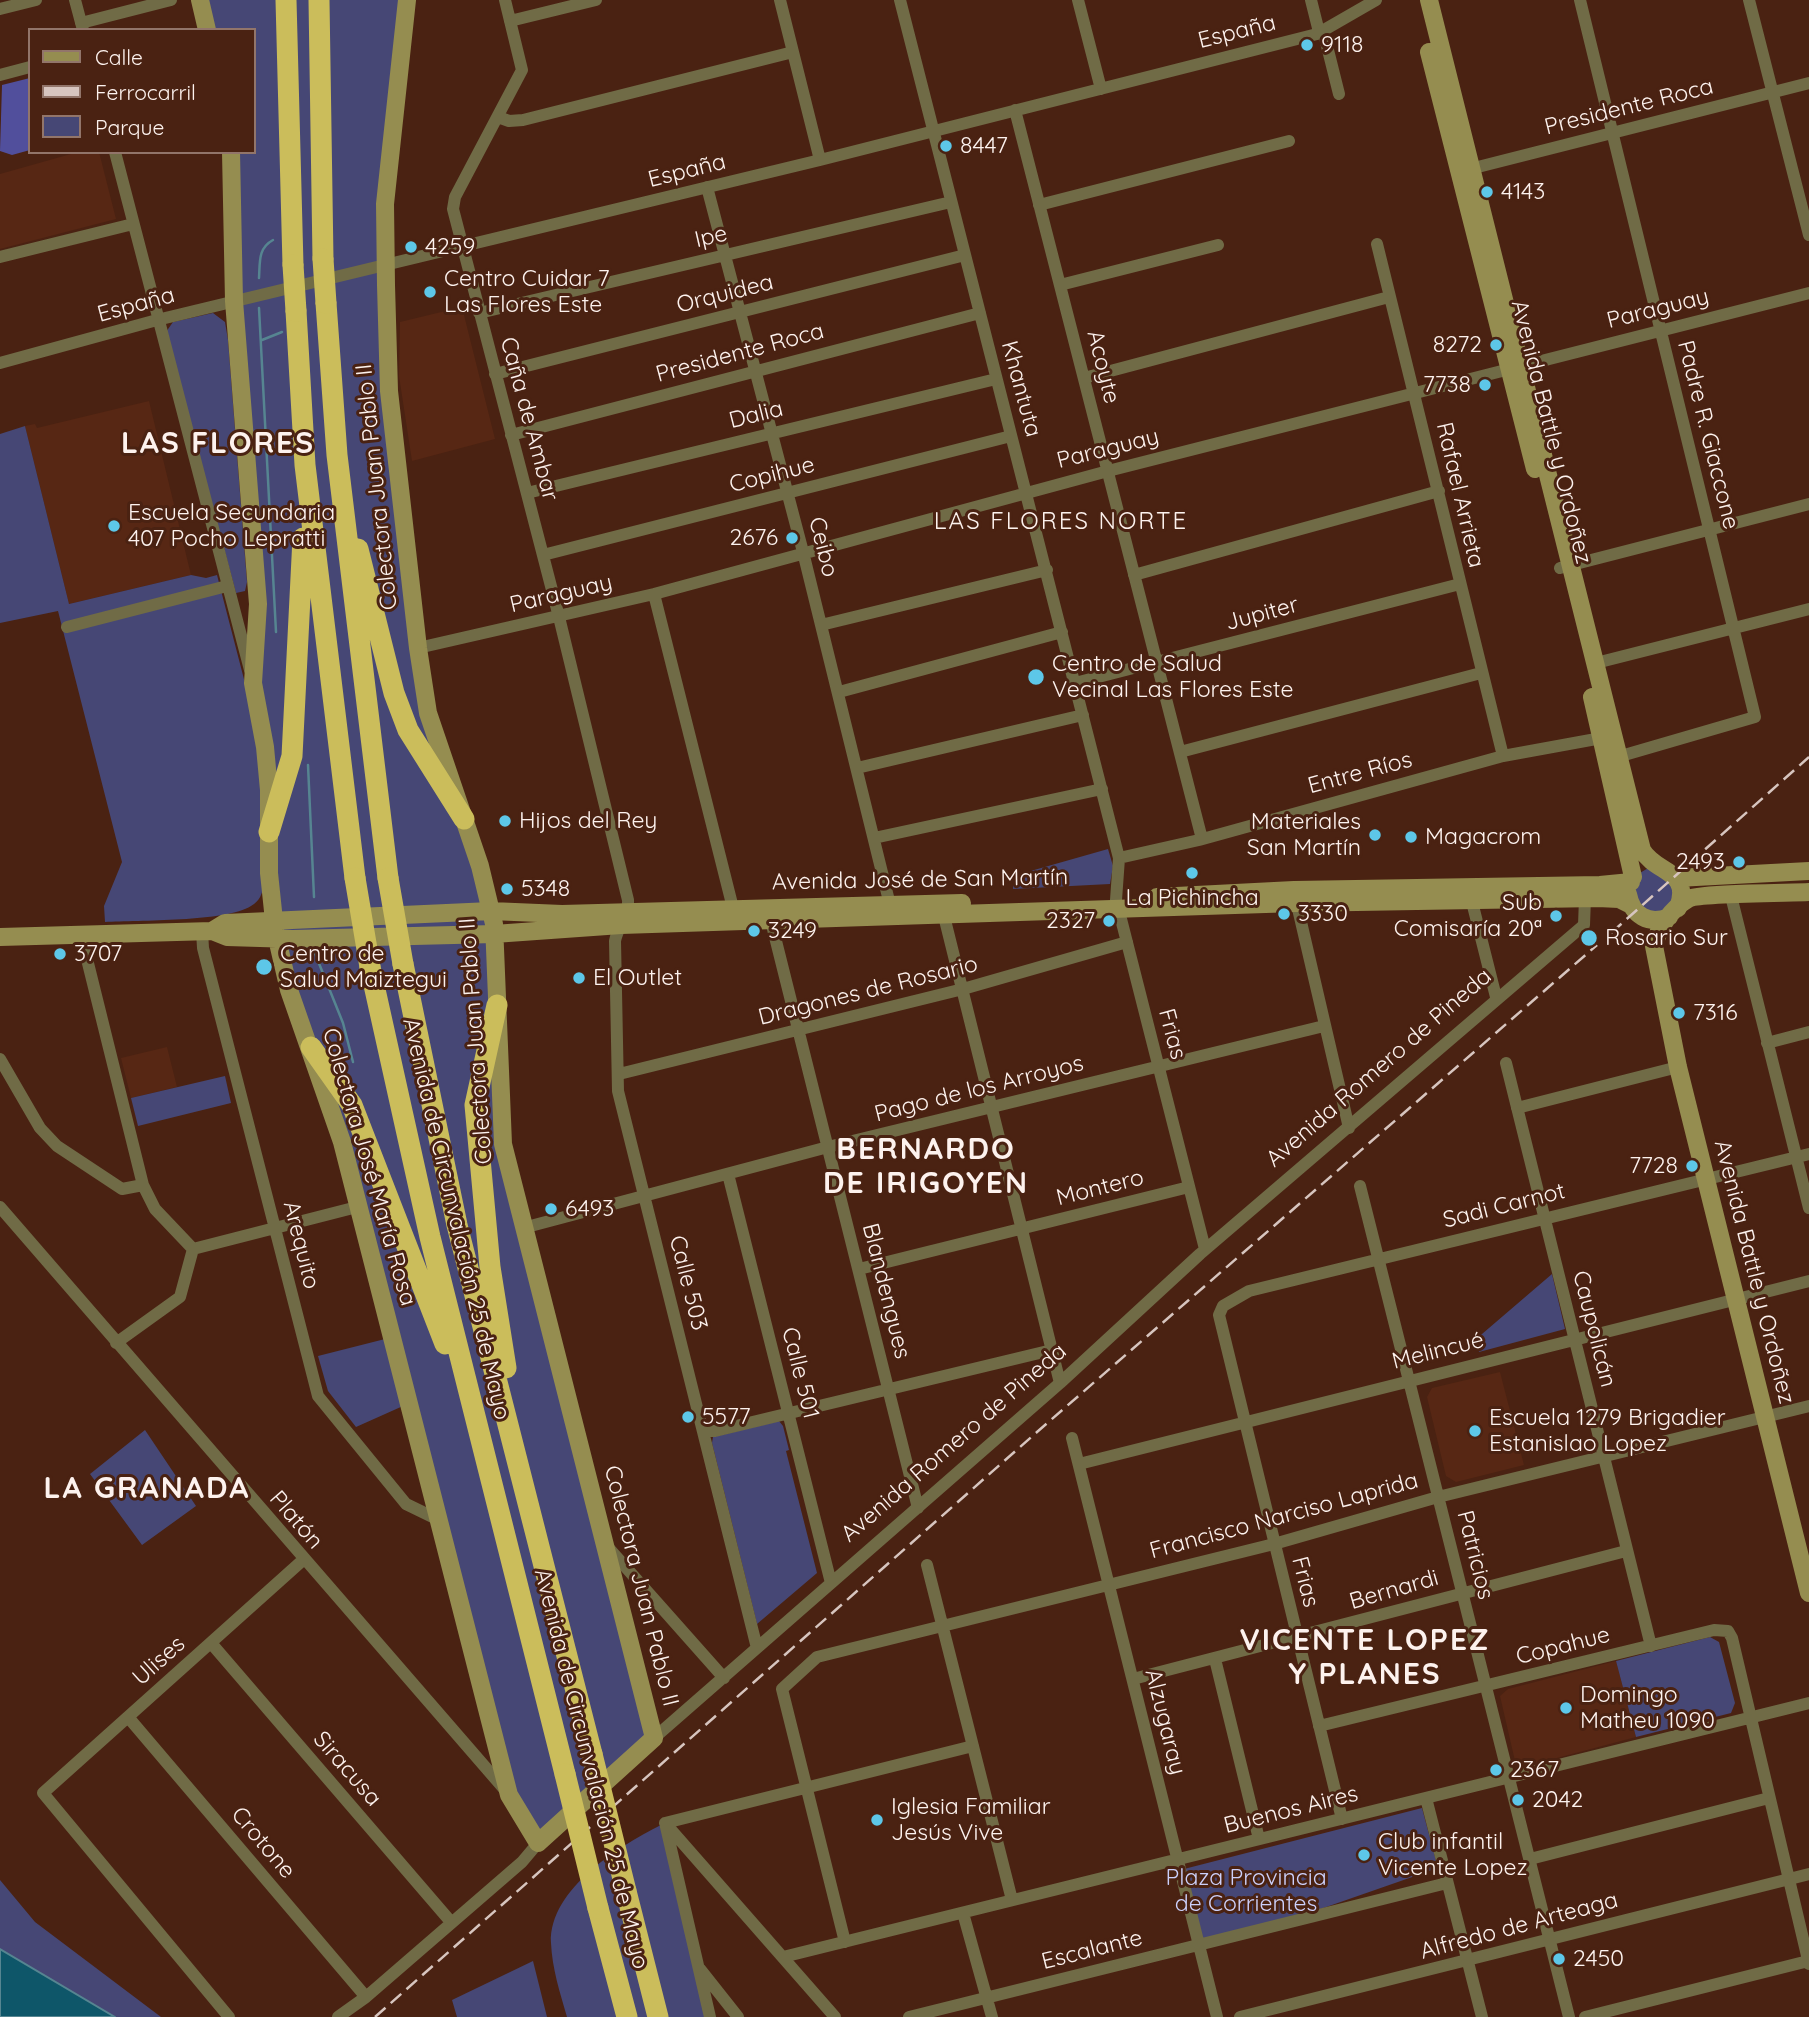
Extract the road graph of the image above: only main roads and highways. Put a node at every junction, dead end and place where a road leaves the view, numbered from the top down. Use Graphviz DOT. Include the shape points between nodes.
graph roads {
  1 [pos="200,0"];
  2 [pos="286,0"];
  3 [pos="318,0"];
  4 [pos="407,0"];
  5 [pos="1416,0"];
  6 [pos="1429,0"];
  7 [pos="207,28"];
  8 [pos="231,154"];
  9 [pos="1465,170"];
  10 [pos="337,455"];
  11 [pos="305,466"];
  12 [pos="1565,566"];
  13 [pos="1608,737"];
  14 [pos="1613,758"];
  15 [pos="464,819"];
  16 [pos="269,832"];
  17 [pos="1661,867"];
  18 [pos="1809,871"];
  19 [pos="1677,878"];
  20 [pos="1632,880"];
  21 [pos="1809,892"];
  22 [pos="1470,894"];
  23 [pos="1635,910"];
  24 [pos="492,911"];
  25 [pos="892,911"];
  26 [pos="1673,912"];
  27 [pos="736,915"];
  28 [pos="624,918"];
  29 [pos="274,920"];
  30 [pos="207,931"];
  31 [pos="494,934"];
  32 [pos="0,937"];
  33 [pos="276,939"];
  34 [pos="1663,1003"];
  35 [pos="497,1005"];
  36 [pos="311,1048"];
  37 [pos="482,1444"];
  38 [pos="537,1546"];
  39 [pos="1804,1555"];
  40 [pos="1809,1593"];
  41 [pos="654,1738"];
  42 [pos="538,1843"];
  43 [pos="626,2017"];
  44 [pos="658,2017"];
  1 -- 7 [label="main road"];
  2 -- 11 [label="highway, Avenida de Circunvalación 25 de Mayo, bridge" via="293,265"];
  3 -- 10 [label="highway, Avenida de Circunvalación 25 de Mayo, bridge" via="323,260"];
  4 -- 15 [label="main road, Colectora Juan Pablo II" via="385,204 389,391 428,713"];
  5 -- 9 [label="main road, Avenida Battle y Ordoñez"];
  6 -- 9 [label="main road, Avenida Battle y Ordoñez"];
  8 -- 16 [label="main road, Colectora José María Rosa" via="234,301 258,604 253,683 265,747"];
  9 -- 12 [label="main road, Avenida Battle y Ordoñez"];
  10 -- 15 [label="highway" via="394,693 408,730"];
  10 -- 38 [label="highway, Avenida de Circunvalación 25 de Mayo, bridge" via="388,878 403,964 457,1225"];
  11 -- 16 [label="highway" via="292,756"];
  11 -- 37 [label="highway, Avenida de Circunvalación 25 de Mayo, bridge" via="370,967"];
  12 -- 13 [label="main road, Avenida Battle y Ordoñez"];
  12 -- 13 [label="main road, Avenida Battle y Ordoñez" via="1596,663"];
  13 -- 14 [label="main road, Avenida Battle y Ordoñez"];
  14 -- 17 [label="main road, Avenida Battle y Ordoñez" via="1642,850 1649,862"];
  14 -- 20 [label="main road, Avenida Battle y Ordoñez"];
  15 -- 24 [label="main road, Colectora Juan Pablo II"];
  16 -- 29 [label="main road, Colectora José María Rosa"];
  17 -- 19 [label="main road"];
  17 -- 20 [label="main road" via="1641,871"];
  18 -- 19 [label="main road"];
  19 -- 26 [label="main road" via="1681,890"];
  20 -- 22 [label="main road, Avenida José de San Martín"];
  20 -- 23 [label="main road" via="1628,893"];
  21 -- 26 [label="main road" via="1703,894 1689,898"];
  22 -- 23 [label="main road, Avenida José de San Martín" via="1619,899"];
  22 -- 25 [label="main road, Avenida José de San Martín"];
  23 -- 26 [label="main road" via="1653,920"];
  23 -- 34 [label="main road, Avenida Battle y Ordoñez"];
  24 -- 28 [label="main road, Avenida José de San Martín"];
  24 -- 29 [label="main road, Avenida José de San Martín"];
  24 -- 31 [label="main road, Colectora Juan Pablo II"];
  25 -- 27 [label="main road, Avenida José de San Martín"];
  25 -- 27 [label="main road, Avenida José de San Martín" via="771,921"];
  26 -- 34 [label="main road, Avenida Battle y Ordoñez" via="1657,930 1654,946"];
  27 -- 28 [label="main road, Avenida José de San Martín"];
  28 -- 31 [label="main road, Avenida José de San Martín"];
  29 -- 30 [label="main road, Avenida José de San Martín" via="226,923"];
  29 -- 33 [label="main road, Colectora José María Rosa"];
  30 -- 32 [label="main road, Avenida José de San Martín"];
  30 -- 33 [label="main road, Avenida José de San Martín" via="227,937"];
  31 -- 33 [label="main road, Avenida José de San Martín"];
  31 -- 35 [label="main road, Colectora Juan Pablo II"];
  33 -- 36 [label="main road, Colectora José María Rosa"];
  34 -- 39 [label="main road, Avenida Battle y Ordoñez"];
  35 -- 38 [label="highway" via="475,1105 477,1145 490,1267"];
  35 -- 41 [label="main road, Colectora Juan Pablo II" via="503,1144"];
  36 -- 37 [label="highway" via="352,1105"];
  36 -- 42 [label="main road, Colectora José María Rosa" via="342,1142 509,1795"];
  37 -- 43 [label="highway, Avenida de Circunvalación 25 de Mayo, bridge"];
  38 -- 44 [label="highway, Avenida de Circunvalación 25 de Mayo, bridge"];
  39 -- 40 [label="main road, Avenida Battle y Ordoñez"];
  41 -- 42 [label="main road, Avenida Romero de Pineda"];
}
